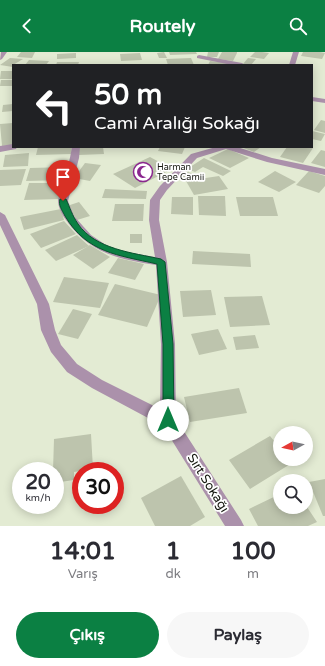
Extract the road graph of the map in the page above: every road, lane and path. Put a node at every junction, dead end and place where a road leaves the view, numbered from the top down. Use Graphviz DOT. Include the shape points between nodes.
graph roads {
  1 [pos="4,52"];
  2 [pos="296,52"];
  3 [pos="199,54"];
  4 [pos="0,58"];
  5 [pos="201,64"];
  6 [pos="238,64"];
  7 [pos="292,64"];
  8 [pos="313,99"];
  9 [pos="325,101"];
  10 [pos="12,147"];
  11 [pos="0,148"];
  12 [pos="76,148"];
  13 [pos="218,148"];
  14 [pos="229,148"];
  15 [pos="195,151"];
  16 [pos="325,172"];
  17 [pos="0,215"];
  18 [pos="161,262"];
  19 [pos="168,420"];
  20 [pos="235,526"];
  1 -- 4 [label="street"];
  2 -- 7 [label="street"];
  3 -- 5 [label="street"];
  3 -- 6 [label="street"];
  8 -- 9 [label="street"];
  10 -- 11 [label="street"];
  12 -- 18 [label="street" via="76,158 63,201 76,227 86,237 109,250"];
  13 -- 15 [label="street"];
  14 -- 16 [label="street"];
  15 -- 18 [label="street" via="155,200 154,220"];
  17 -- 19 [label="street" via="43,304 48,330 56,348 72,368 97,384"];
  18 -- 19 [label="street" via="168,344"];
  19 -- 20 [label="street, Sırt Sokağı"];
}
